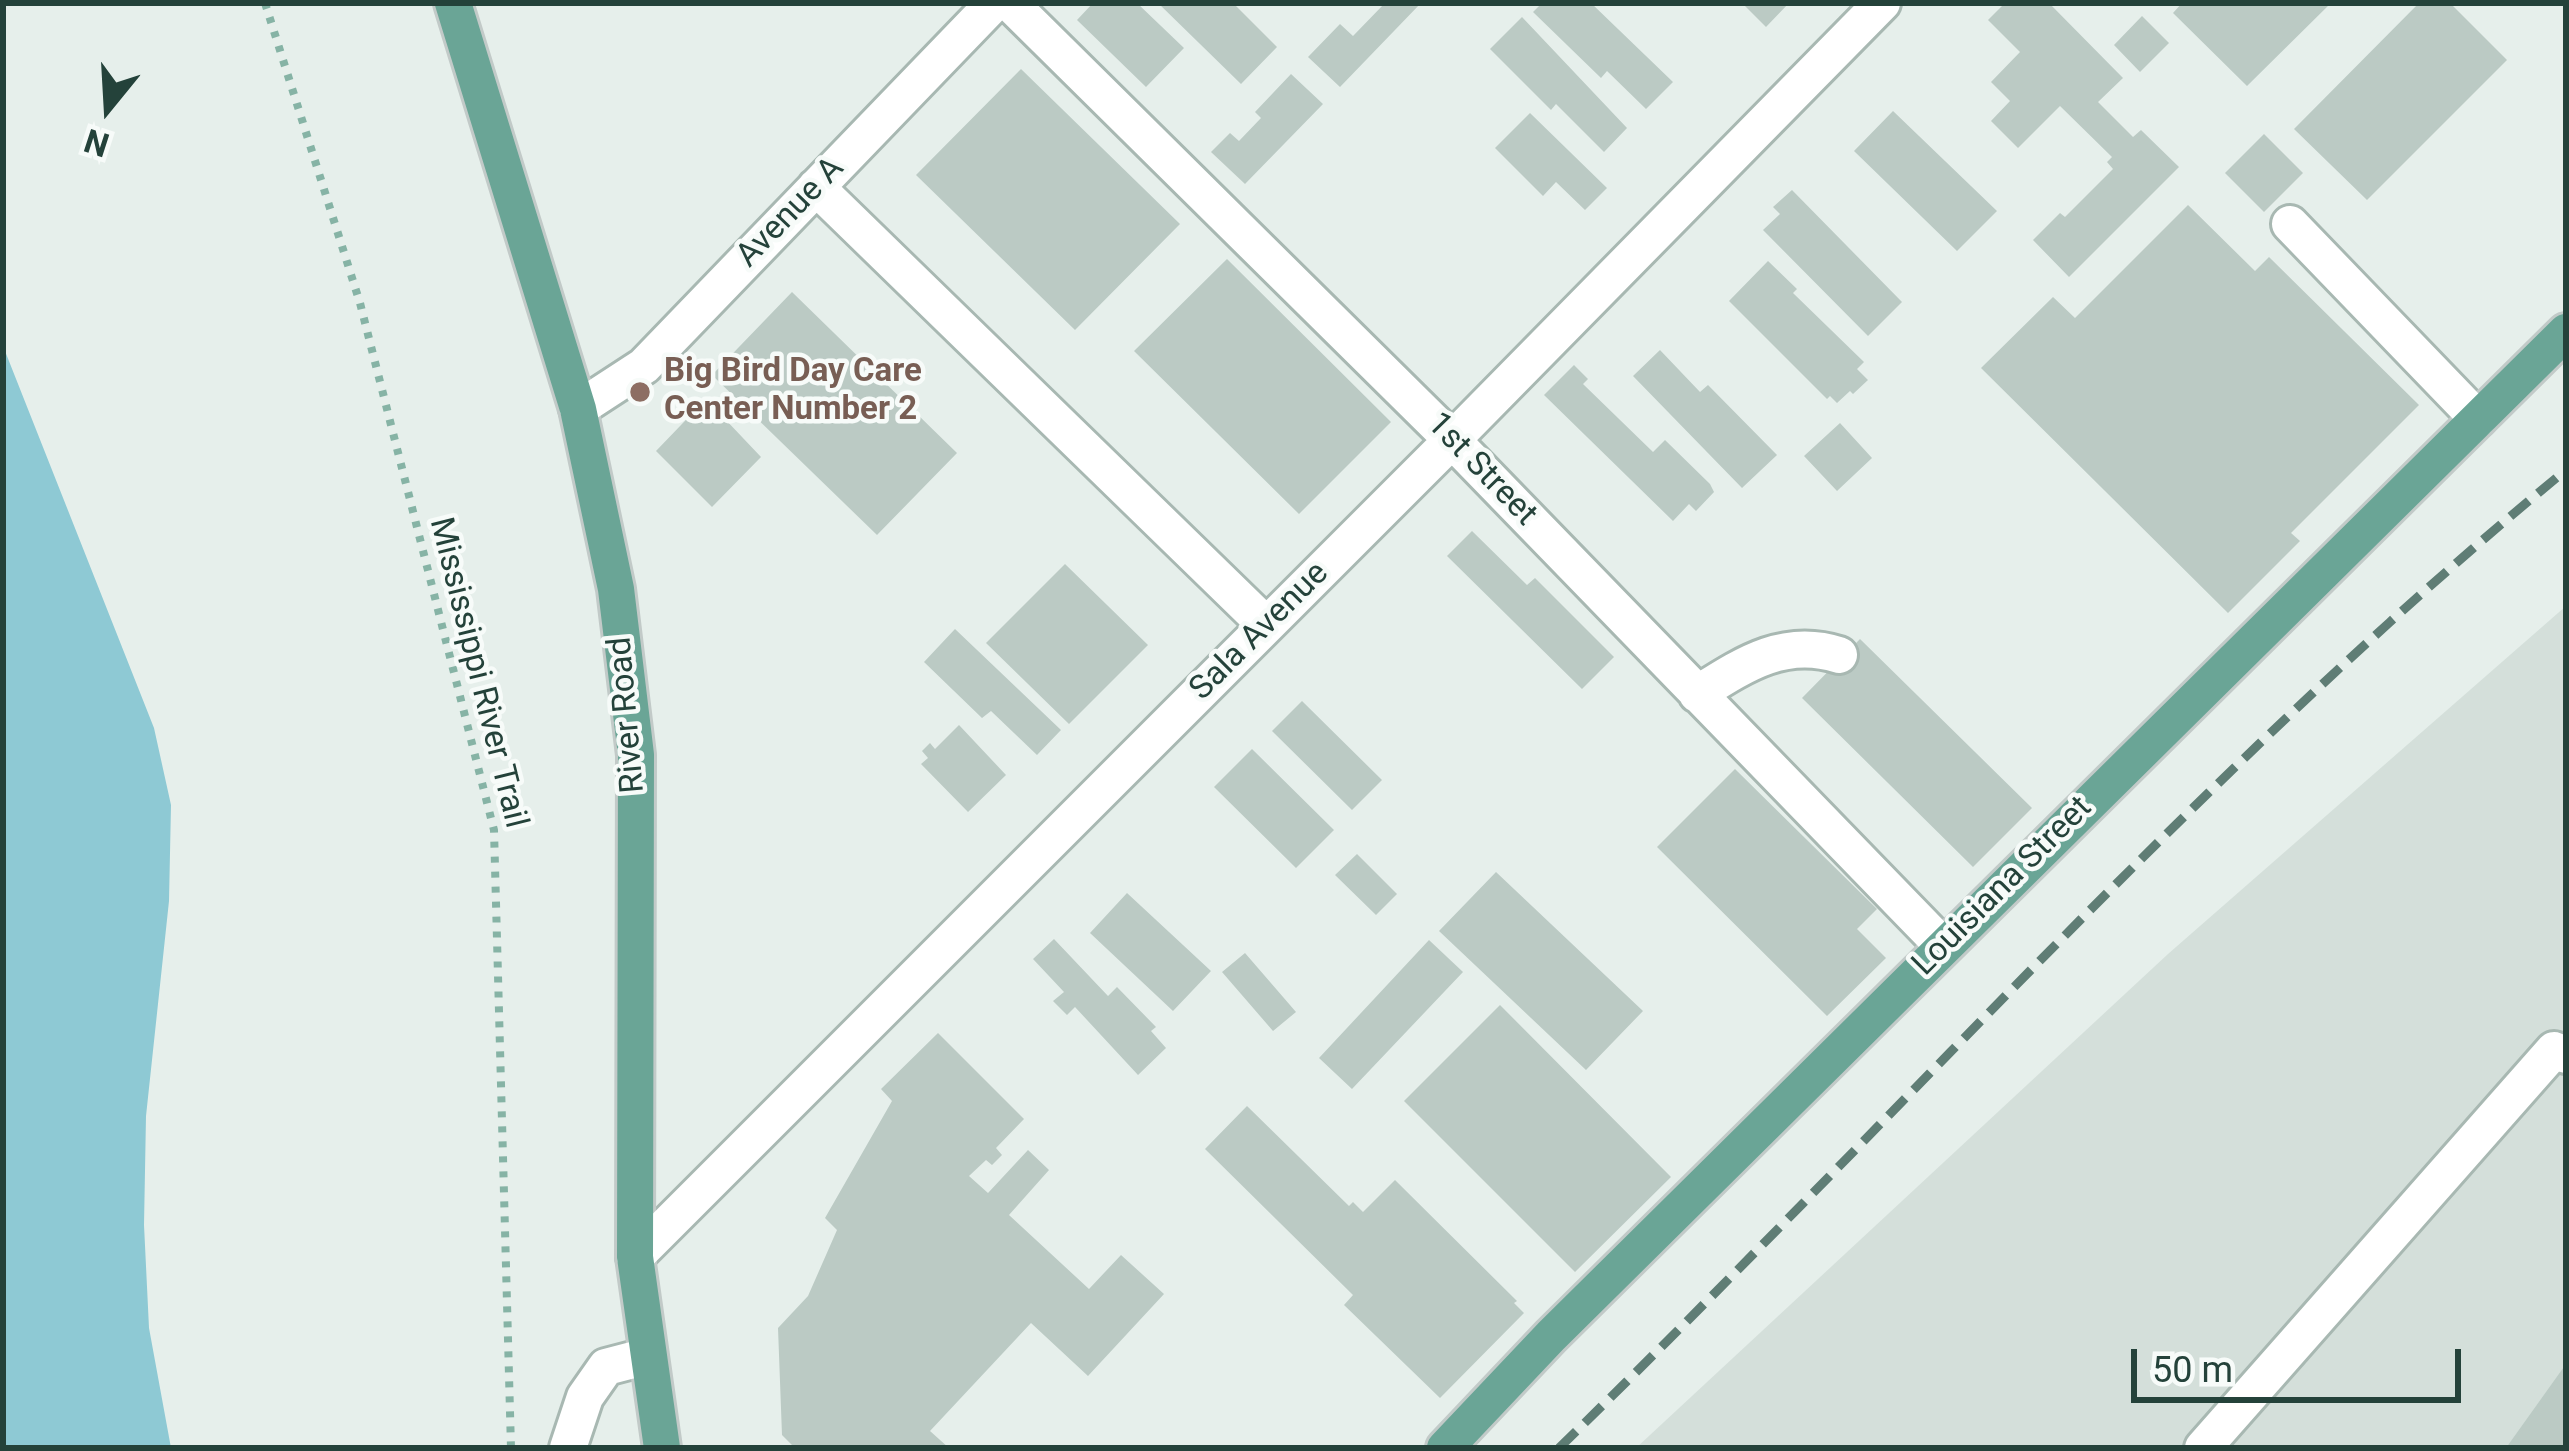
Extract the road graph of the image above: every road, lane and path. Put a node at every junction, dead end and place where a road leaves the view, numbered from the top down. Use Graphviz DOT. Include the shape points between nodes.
graph roads {
  1 [pos="265,3"];
  2 [pos="453,3"];
  3 [pos="994,3"];
  4 [pos="1010,3"];
  5 [pos="1882,3"];
  6 [pos="816,188"];
  7 [pos="2290,224"];
  8 [pos="2566,332"];
  9 [pos="578,410"];
  10 [pos="2478,418"];
  11 [pos="1452,440"];
  12 [pos="1266,626"];
  13 [pos="1839,655"];
  14 [pos="1697,694"];
  15 [pos="1942,946"];
  16 [pos="2566,1055"];
  17 [pos="635,1257"];
  18 [pos="648,1356"];
  19 [pos="511,1448"];
  20 [pos="568,1448"];
  21 [pos="662,1448"];
  22 [pos="1445,1448"];
  23 [pos="2203,1448"];
  1 -- 19 [label="path, Mississippi River Trail" via="360,303 494,830"];
  2 -- 9 [label="main road, River Road"];
  3 -- 6 [label="street, Avenue A"];
  4 -- 11 [label="street, 1st Street"];
  5 -- 11 [label="street, Sala Avenue"];
  6 -- 9 [label="street, Avenue A" via="644,366"];
  6 -- 12 [label="street"];
  7 -- 10 [label="street"];
  8 -- 10 [label="main road, Louisiana Street"];
  9 -- 17 [label="main road, River Road" via="616,589 636,755"];
  10 -- 15 [label="main road, Louisiana Street"];
  11 -- 12 [label="street, Sala Avenue"];
  11 -- 14 [label="street, 1st Street"];
  12 -- 17 [label="street, Sala Avenue"];
  13 -- 14 [label="street" via="1798,647 1753,659"];
  14 -- 15 [label="street, 1st Street"];
  15 -- 22 [label="main road, Louisiana Street"];
  16 -- 23 [label="street" via="2554,1050"];
  17 -- 18 [label="main road, River Road"];
  18 -- 20 [label="street" via="605,1367"];
  18 -- 21 [label="main road, River Road"];
}
